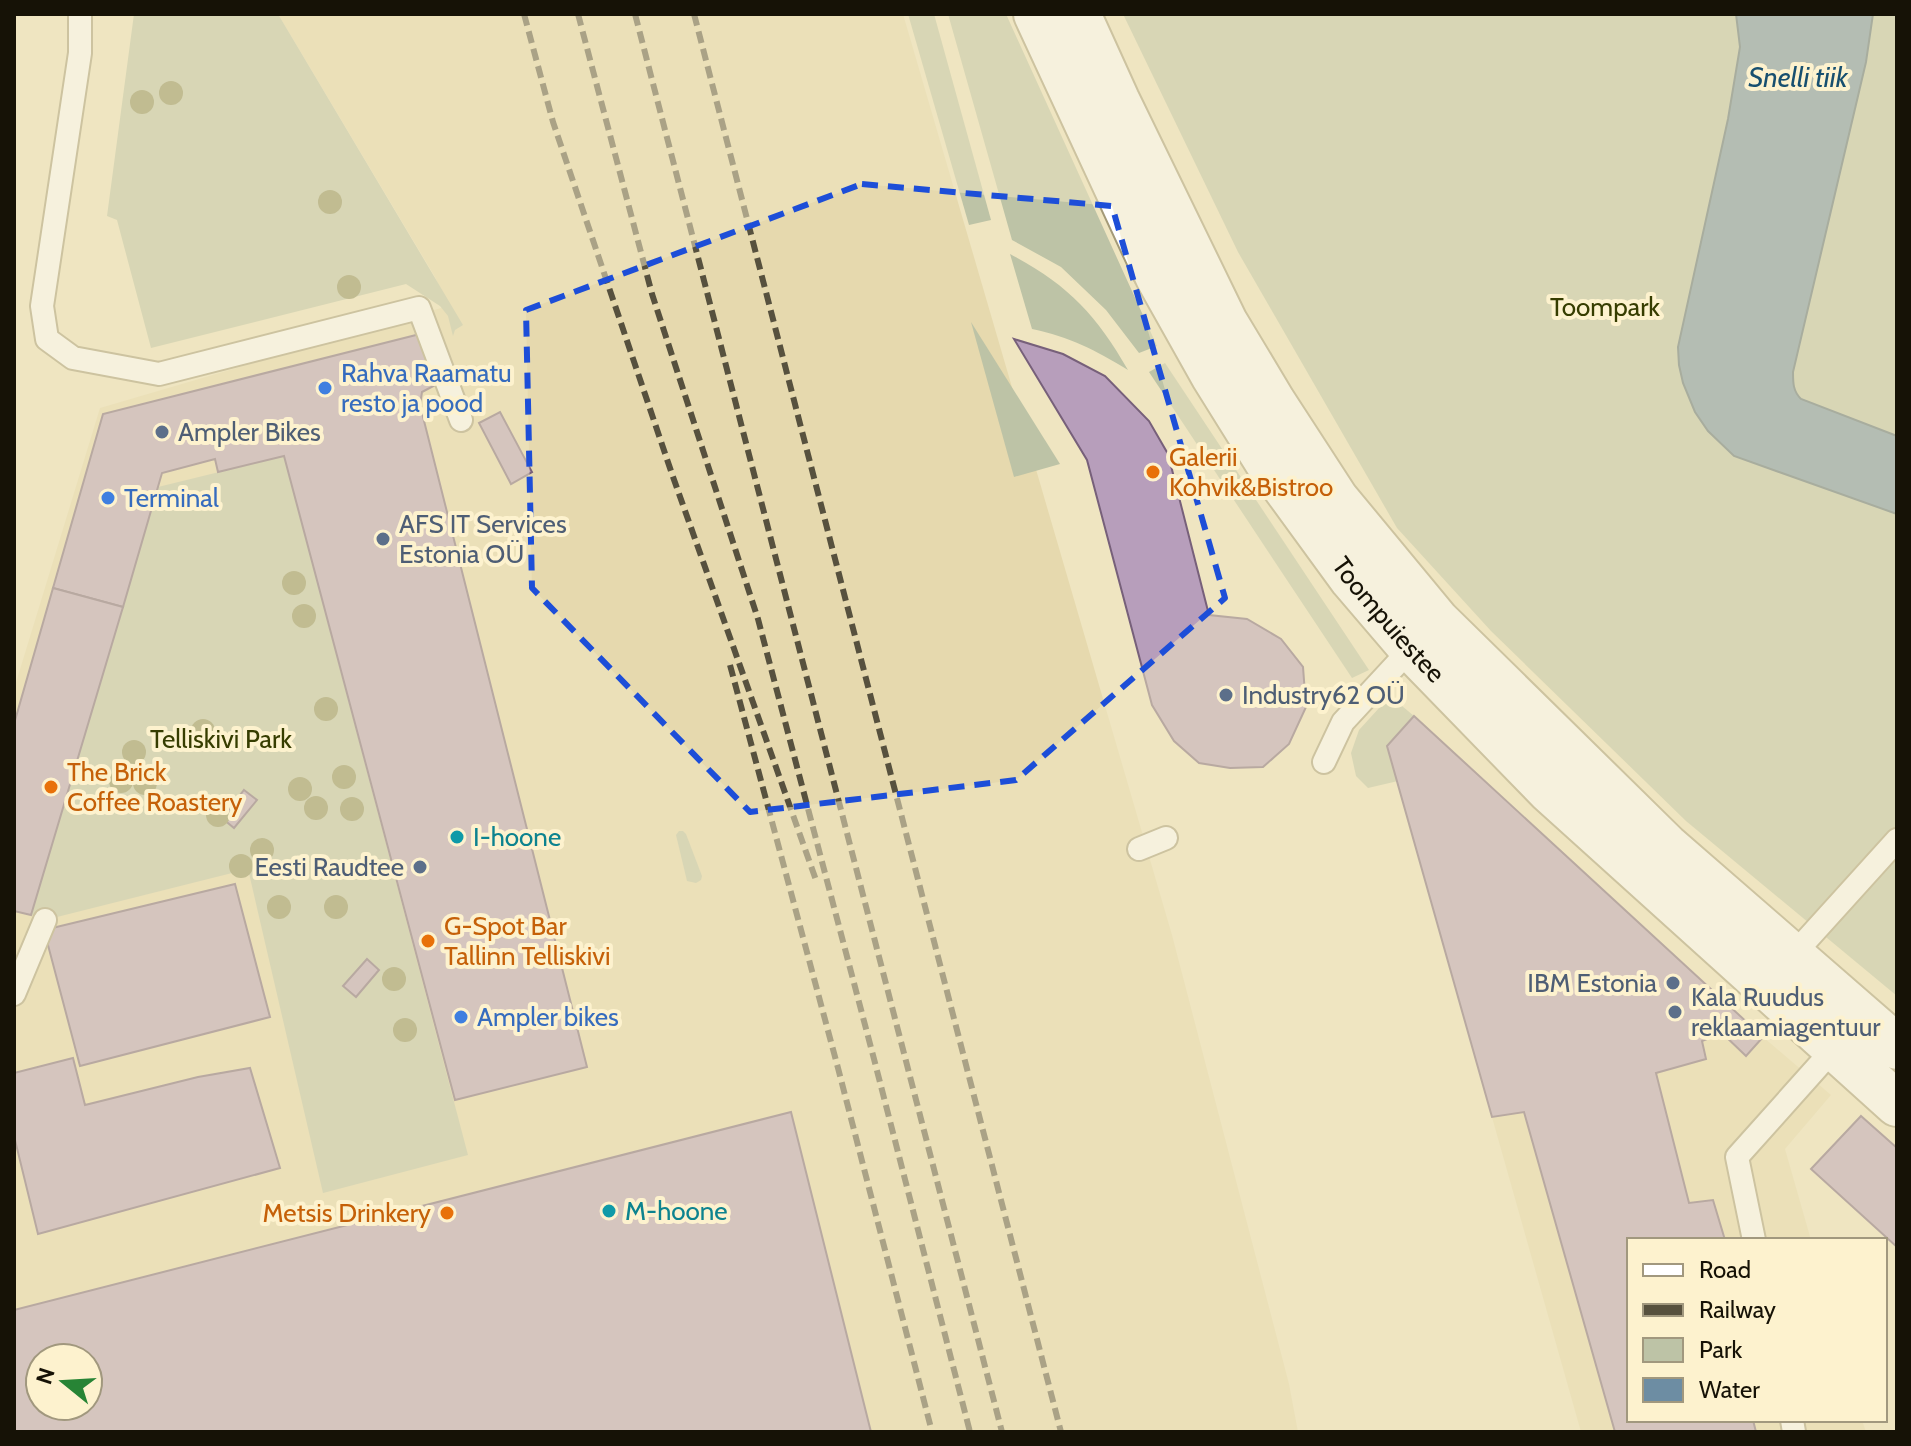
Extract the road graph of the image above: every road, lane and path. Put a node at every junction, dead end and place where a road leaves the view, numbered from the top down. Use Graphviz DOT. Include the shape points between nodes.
graph roads {
  1 [pos="80,14"];
  2 [pos="1036,14"];
  3 [pos="1078,14"];
  4 [pos="461,420"];
  5 [pos="1424,635"];
  6 [pos="1324,762"];
  7 [pos="1166,838"];
  8 [pos="1897,840"];
  9 [pos="1139,849"];
  10 [pos="45,920"];
  11 [pos="1793,955"];
  12 [pos="14,994"];
  13 [pos="1861,1015"];
  14 [pos="1897,1047"];
  15 [pos="1835,1049"];
  16 [pos="1897,1104"];
  17 [pos="1754,1238"];
  1 -- 4 [label="lane" via="80,53 42,306 47,339 73,358 159,374 419,308"];
  2 -- 5 [label="main road, Toompuiestee" via="1158,277 1271,468 1352,579"];
  3 -- 5 [label="main road, Toompuiestee" via="1225,322"];
  5 -- 6 [label="lane" via="1343,722"];
  5 -- 11 [label="main road, Toompuiestee"];
  5 -- 15 [label="main road, Toompuiestee" via="1550,791"];
  7 -- 9 [label="lane"];
  8 -- 11 [label="lane"];
  10 -- 12 [label="lane"];
  11 -- 13 [label="main road, Toompuiestee"];
  13 -- 14 [label="main road, Toompuiestee"];
  13 -- 15 [label="lane"];
  15 -- 16 [label="main road, Toompuiestee"];
  15 -- 17 [label="lane" via="1737,1157"];
}
